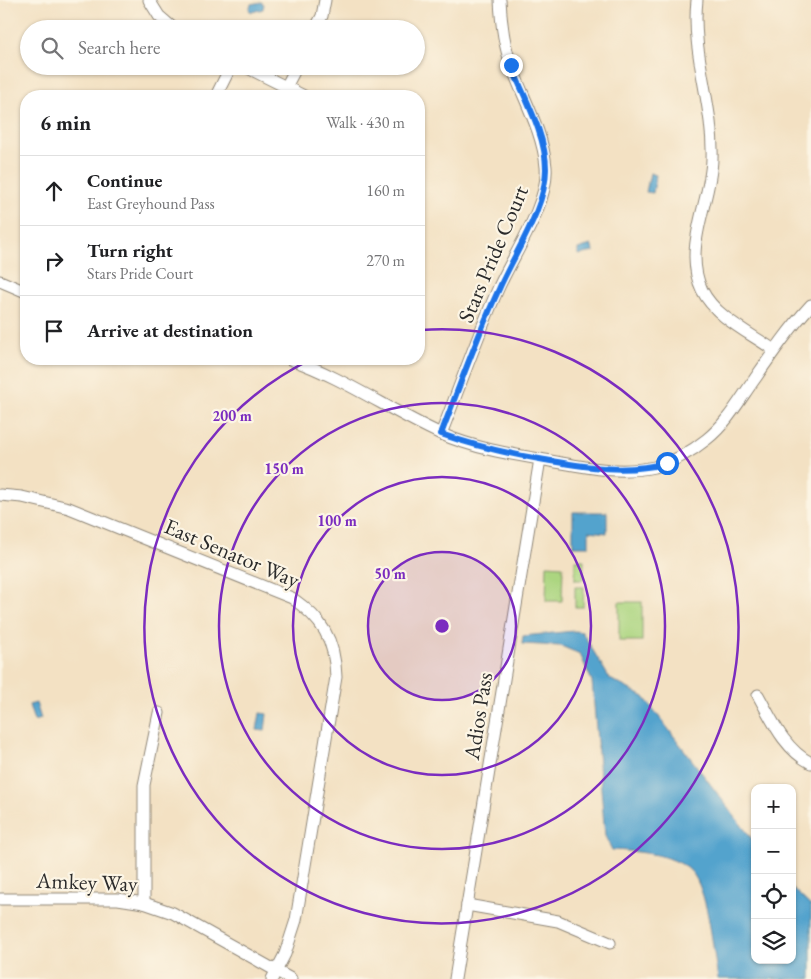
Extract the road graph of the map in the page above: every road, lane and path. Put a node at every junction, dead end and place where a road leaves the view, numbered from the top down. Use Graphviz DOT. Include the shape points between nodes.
graph roads {
  1 [pos="150,0"];
  2 [pos="325,0"];
  3 [pos="500,0"];
  4 [pos="697,0"];
  5 [pos="164,20"];
  6 [pos="320,20"];
  7 [pos="226,75"];
  8 [pos="262,75"];
  9 [pos="292,75"];
  10 [pos="286,87"];
  11 [pos="219,90"];
  12 [pos="292,90"];
  13 [pos="0,281"];
  14 [pos="20,289"];
  15 [pos="811,305"];
  16 [pos="774,350"];
  17 [pos="306,365"];
  18 [pos="441,434"];
  19 [pos="540,459"];
  20 [pos="0,495"];
  21 [pos="758,696"];
  22 [pos="159,713"];
  23 [pos="811,762"];
  24 [pos="0,899"];
  25 [pos="144,903"];
  26 [pos="467,905"];
  27 [pos="610,943"];
  28 [pos="274,975"];
  29 [pos="291,979"];
  30 [pos="455,979"];
  1 -- 5 [label="street"];
  2 -- 6 [label="street"];
  3 -- 18 [label="street, Stars Pride Court" via="511,65 540,138 546,170 539,204 498,290"];
  4 -- 16 [label="street" via="695,26 712,130 712,162 696,250 697,275 715,309"];
  7 -- 11 [label="street"];
  8 -- 10 [label="street"];
  9 -- 10 [label="street"];
  10 -- 12 [label="street"];
  13 -- 14 [label="street"];
  15 -- 16 [label="street"];
  16 -- 19 [label="street" via="727,420 687,454 667,463 633,470"];
  17 -- 18 [label="street"];
  18 -- 19 [label="street" via="487,449"];
  19 -- 26 [label="street, Adios Pass"];
  20 -- 28 [label="street, East Senator Way" via="68,508 292,598 310,610 326,632 332,646 336,677 298,911 292,936"];
  21 -- 23 [label="street" via="787,743"];
  22 -- 25 [label="street" via="144,786"];
  24 -- 25 [label="street, Amkey Way" via="118,899"];
  25 -- 28 [label="street, Amkey Way" via="173,913"];
  26 -- 27 [label="street" via="558,922"];
  26 -- 30 [label="street, Adios Pass"];
  28 -- 29 [label="street, Amkey Way"];
}
